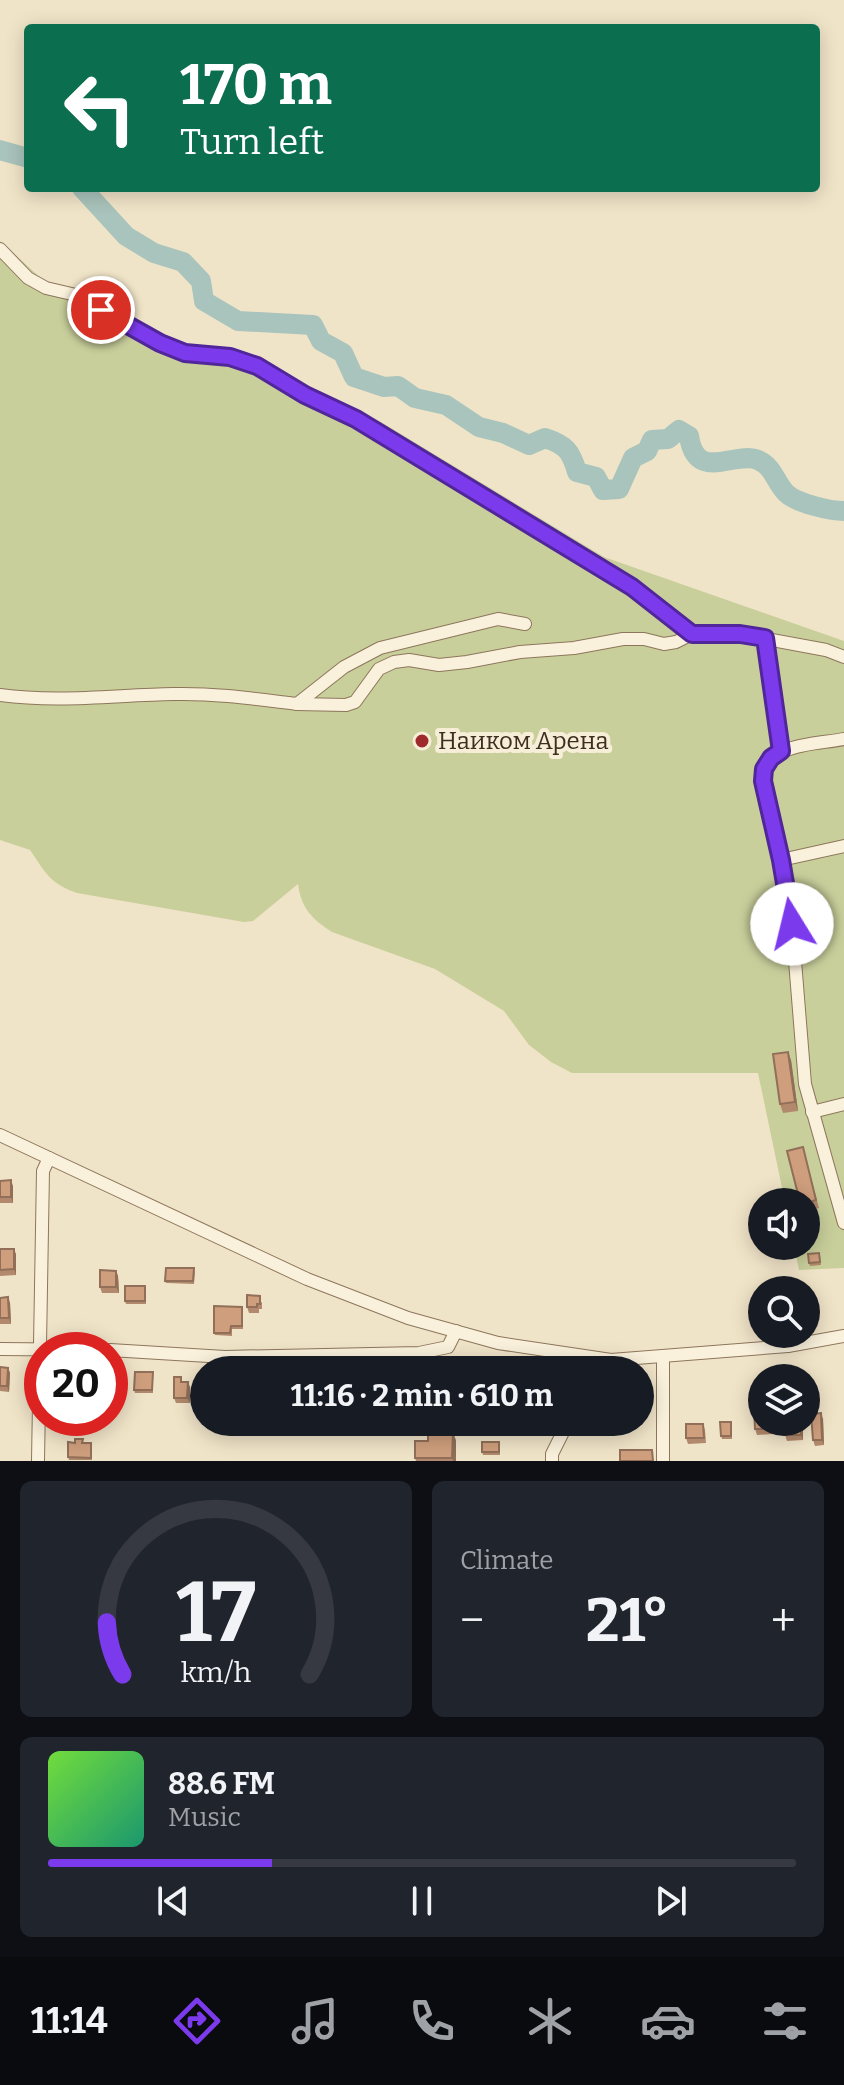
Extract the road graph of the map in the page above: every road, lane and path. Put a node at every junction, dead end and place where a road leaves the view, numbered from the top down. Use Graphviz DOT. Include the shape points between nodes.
graph roads {
  1 [pos="0,249"];
  2 [pos="525,624"];
  3 [pos="692,634"];
  4 [pos="765,638"];
  5 [pos="844,657"];
  6 [pos="0,695"];
  7 [pos="297,704"];
  8 [pos="844,739"];
  9 [pos="781,751"];
  10 [pos="844,846"];
  11 [pos="781,860"];
  12 [pos="844,1104"];
  13 [pos="812,1112"];
  14 [pos="0,1135"];
  15 [pos="49,1158"];
  16 [pos="844,1223"];
  17 [pos="456,1331"];
  18 [pos="41,1332"];
  19 [pos="844,1336"];
  20 [pos="24,1348"];
  21 [pos="0,1349"];
  22 [pos="128,1351"];
  23 [pos="563,1356"];
  24 [pos="663,1357"];
  25 [pos="654,1358"];
  26 [pos="39,1436"];
  27 [pos="561,1436"];
  28 [pos="38,1461"];
  29 [pos="552,1461"];
  30 [pos="663,1461"];
  1 -- 3 [label="street" via="28,278 76,295 160,343 257,366 356,419 632,587"];
  2 -- 7 [label="street" via="498,619 380,648 344,667"];
  3 -- 4 [label="street"];
  3 -- 7 [label="street" via="664,644 623,639 439,665 394,662 379,669 355,702"];
  4 -- 5 [label="street"];
  4 -- 9 [label="street"];
  6 -- 7 [label="street" via="222,695"];
  8 -- 9 [label="street"];
  9 -- 11 [label="street" via="764,769 763,781"];
  10 -- 11 [label="street"];
  11 -- 13 [label="street" via="792,924 802,1066"];
  12 -- 13 [label="street"];
  13 -- 16 [label="street"];
  14 -- 15 [label="street"];
  15 -- 17 [label="street" via="307,1279"];
  15 -- 18 [label="street" via="43,1171"];
  17 -- 22 [label="street" via="448,1347 419,1353 225,1357"];
  17 -- 23 [label="street"];
  19 -- 24 [label="street"];
  20 -- 21 [label="street"];
  24 -- 25 [label="street"];
  24 -- 30 [label="street"];
  26 -- 28 [label="street"];
  27 -- 29 [label="street"];
}
